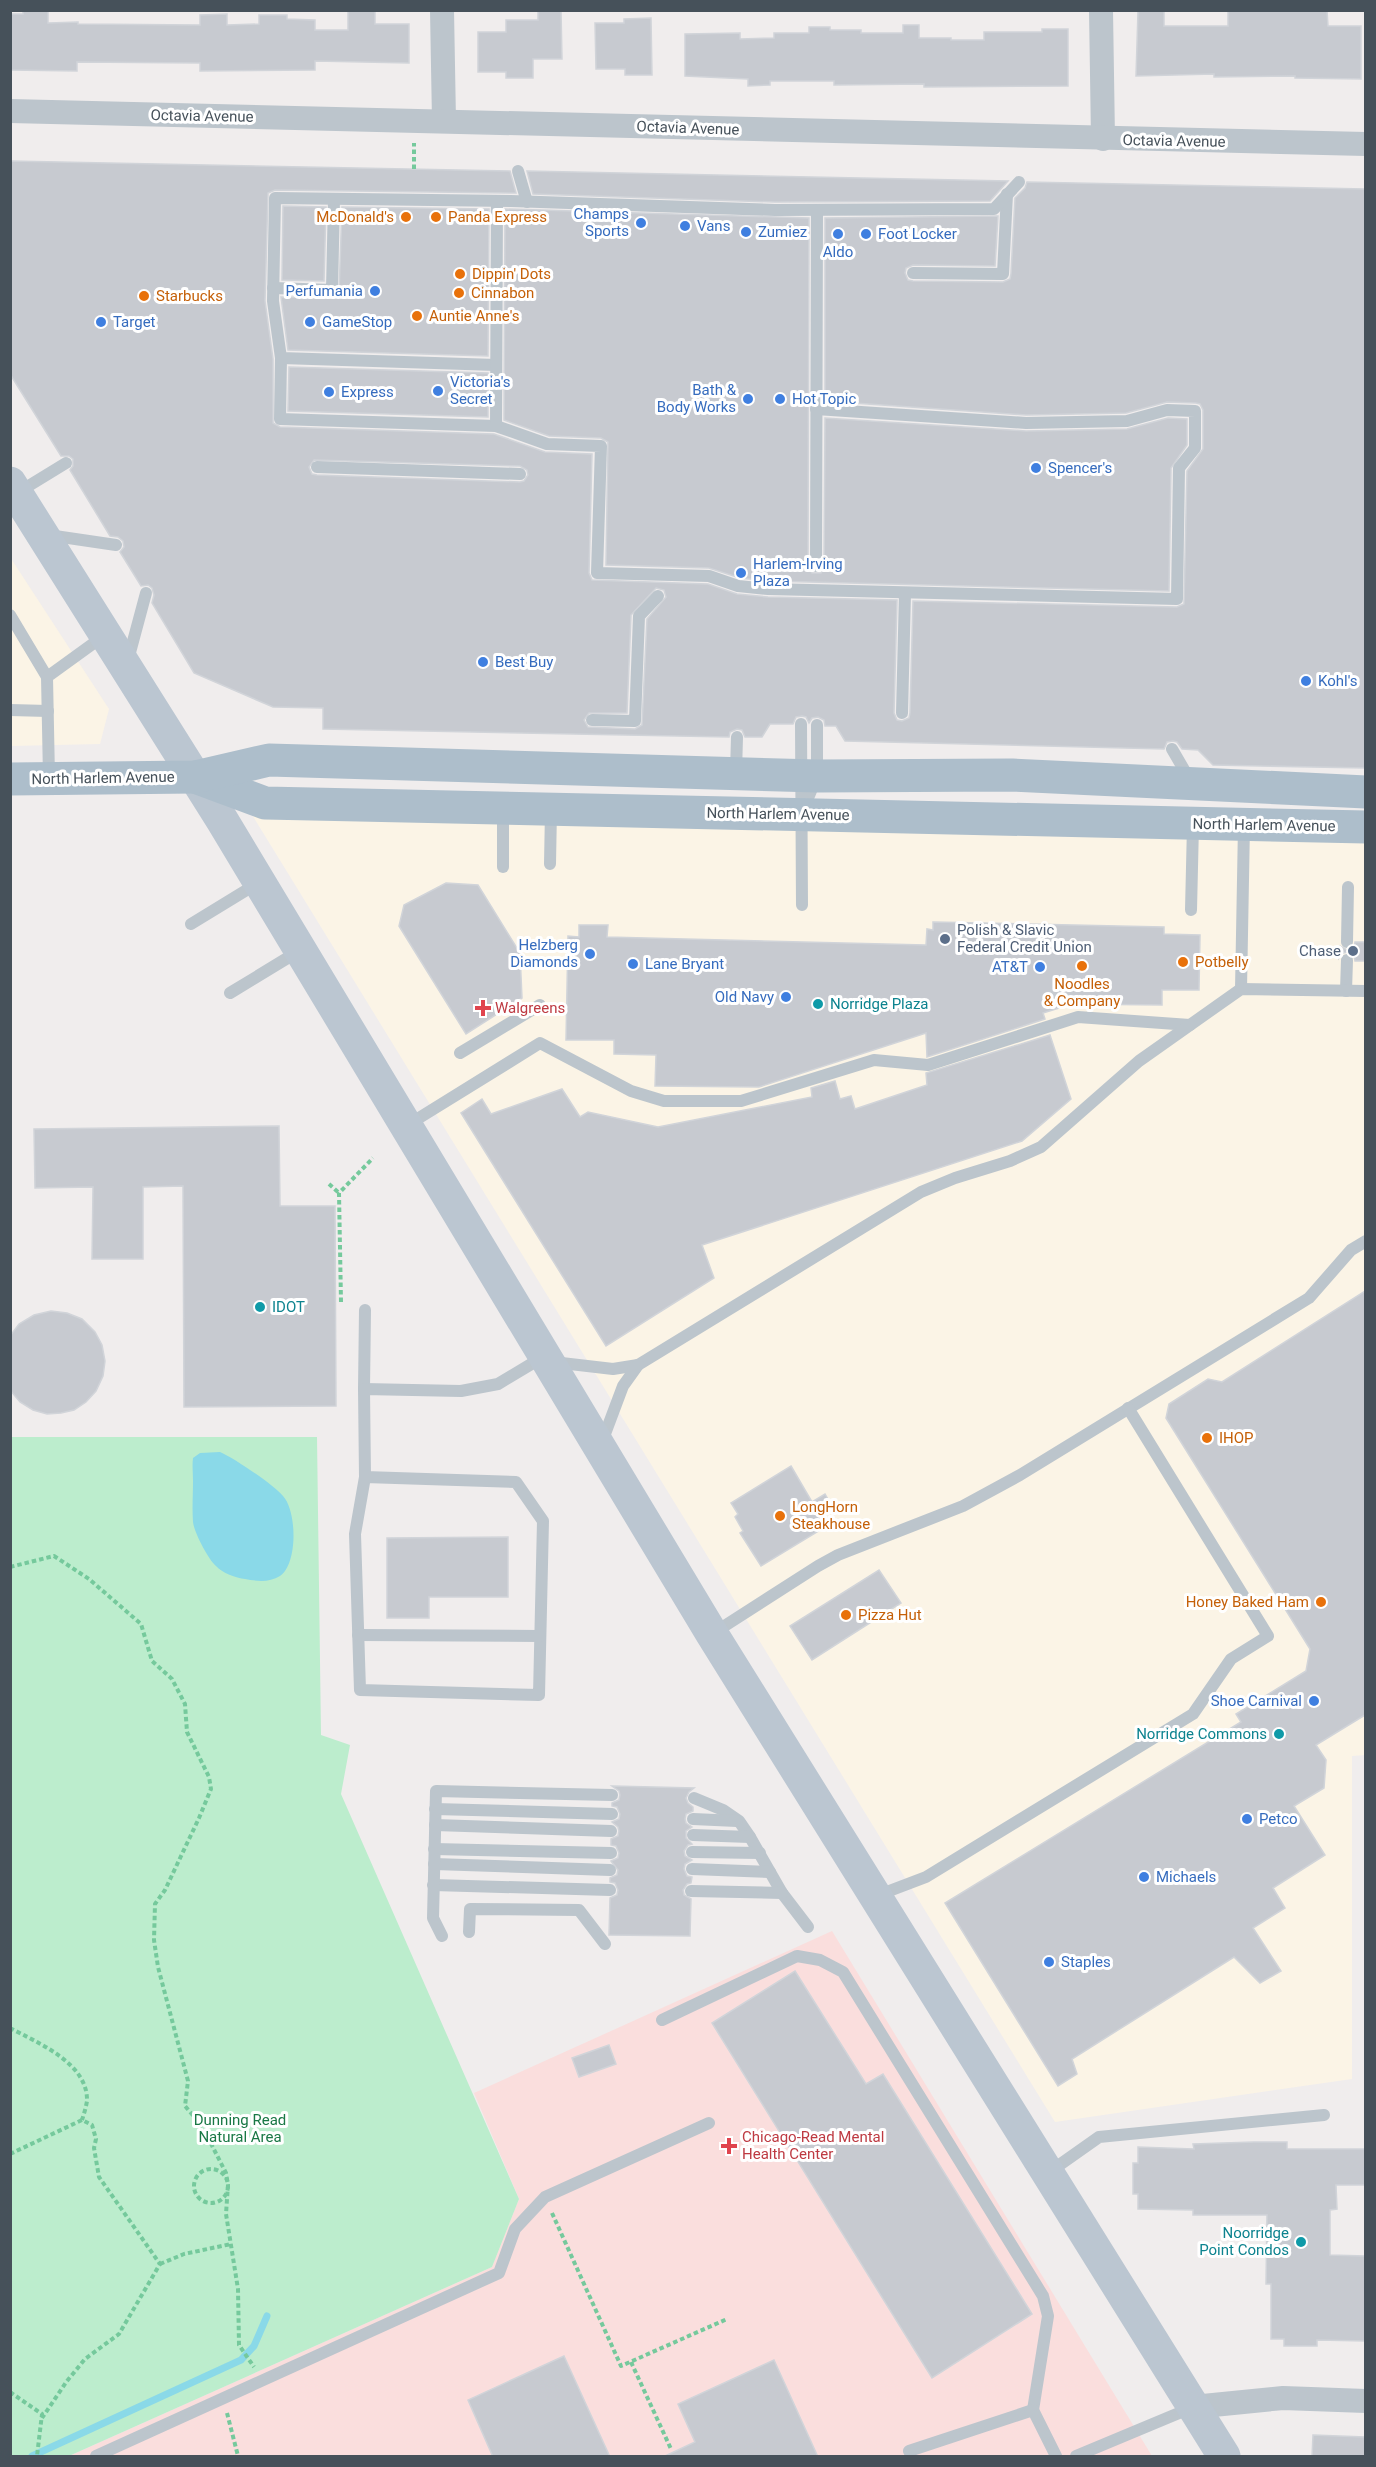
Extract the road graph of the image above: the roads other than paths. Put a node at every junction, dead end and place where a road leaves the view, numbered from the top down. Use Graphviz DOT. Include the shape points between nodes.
graph roads {
  1 [pos="442,10"];
  2 [pos="1101,10"];
  3 [pos="10,111"];
  4 [pos="444,121"];
  5 [pos="1103,140"];
  6 [pos="1365,144"];
  7 [pos="518,171"];
  8 [pos="1019,182"];
  9 [pos="1007,194"];
  10 [pos="334,199"];
  11 [pos="497,201"];
  12 [pos="527,202"];
  13 [pos="817,210"];
  14 [pos="914,273"];
  15 [pos="273,288"];
  16 [pos="281,358"];
  17 [pos="496,365"];
  18 [pos="816,410"];
  19 [pos="496,426"];
  20 [pos="66,463"];
  21 [pos="317,467"];
  22 [pos="520,474"];
  23 [pos="13,491"];
  24 [pos="43,535"];
  25 [pos="116,545"];
  26 [pos="816,566"];
  27 [pos="146,593"];
  28 [pos="905,593"];
  29 [pos="658,596"];
  30 [pos="10,615"];
  31 [pos="106,634"];
  32 [pos="127,667"];
  33 [pos="47,677"];
  34 [pos="10,710"];
  35 [pos="48,711"];
  36 [pos="902,713"];
  37 [pos="592,720"];
  38 [pos="801,724"];
  39 [pos="817,725"];
  40 [pos="737,737"];
  41 [pos="1172,749"];
  42 [pos="736,774"];
  43 [pos="809,775"];
  44 [pos="195,777"];
  45 [pos="10,778"];
  46 [pos="49,778"];
  47 [pos="1192,783"];
  48 [pos="1365,792"];
  49 [pos="503,807"];
  50 [pos="551,808"];
  51 [pos="801,815"];
  52 [pos="1193,824"];
  53 [pos="1244,824"];
  54 [pos="1365,827"];
  55 [pos="550,864"];
  56 [pos="503,867"];
  57 [pos="259,882"];
  58 [pos="1348,887"];
  59 [pos="802,905"];
  60 [pos="1191,910"];
  61 [pos="191,924"];
  62 [pos="1347,942"];
  63 [pos="300,951"];
  64 [pos="1347,960"];
  65 [pos="1241,989"];
  66 [pos="1346,991"];
  67 [pos="1365,991"];
  68 [pos="230,993"];
  69 [pos="540,1005"];
  70 [pos="1190,1024"];
  71 [pos="460,1053"];
  72 [pos="405,1127"];
  73 [pos="1365,1241"];
  74 [pos="365,1310"];
  75 [pos="544,1358"];
  76 [pos="638,1365"];
  77 [pos="364,1389"];
  78 [pos="1128,1408"];
  79 [pos="600,1450"];
  80 [pos="365,1477"];
  81 [pos="712,1634"];
  82 [pos="358,1635"];
  83 [pos="540,1636"];
  84 [pos="612,1795"];
  85 [pos="694,1798"];
  86 [pos="435,1809"];
  87 [pos="612,1815"];
  88 [pos="693,1819"];
  89 [pos="739,1821"];
  90 [pos="435,1825"];
  91 [pos="612,1831"];
  92 [pos="693,1835"];
  93 [pos="750,1837"];
  94 [pos="434,1849"];
  95 [pos="692,1852"];
  96 [pos="611,1853"];
  97 [pos="760,1853"];
  98 [pos="434,1864"];
  99 [pos="692,1869"];
  100 [pos="610,1870"];
  101 [pos="770,1872"];
  102 [pos="433,1885"];
  103 [pos="610,1890"];
  104 [pos="691,1892"];
  105 [pos="782,1893"];
  106 [pos="875,1897"];
  107 [pos="808,1927"];
  108 [pos="469,1932"];
  109 [pos="442,1936"];
  110 [pos="605,1944"];
  111 [pos="662,2020"];
  112 [pos="1324,2115"];
  113 [pos="709,2123"];
  114 [pos="1047,2174"];
  115 [pos="1365,2400"];
  116 [pos="1193,2407"];
  117 [pos="1033,2410"];
  118 [pos="909,2451"];
  119 [pos="96,2457"];
  120 [pos="1056,2457"];
  121 [pos="1076,2457"];
  122 [pos="1224,2457"];
  1 -- 4 [label="street"];
  2 -- 5 [label="street"];
  3 -- 4 [label="street, Octavia Avenue"];
  4 -- 5 [label="street, Octavia Avenue"];
  5 -- 6 [label="street, Octavia Avenue"];
  7 -- 12 [label="lane"];
  8 -- 9 [label="lane"];
  9 -- 13 [label="lane" via="994,209"];
  9 -- 14 [label="lane" via="1004,274"];
  10 -- 11 [label="lane"];
  10 -- 15 [label="lane" via="275,198"];
  10 -- 15 [label="lane" via="332,290"];
  11 -- 12 [label="lane"];
  11 -- 17 [label="lane"];
  12 -- 13 [label="lane"];
  13 -- 18 [label="lane"];
  15 -- 16 [label="lane"];
  16 -- 17 [label="lane"];
  16 -- 19 [label="lane" via="280,419"];
  17 -- 19 [label="lane"];
  18 -- 26 [label="lane"];
  18 -- 28 [label="lane" via="1026,423 1127,421 1167,410 1195,411 1195,448 1179,468 1178,599"];
  19 -- 28 [label="lane" via="547,444 601,446 597,573 709,576 738,586 768,589"];
  20 -- 23 [label="lane"];
  21 -- 22 [label="lane"];
  23 -- 24 [label="main road"];
  24 -- 25 [label="lane"];
  24 -- 31 [label="main road"];
  27 -- 32 [label="lane"];
  28 -- 36 [label="lane"];
  29 -- 37 [label="lane" via="639,616 635,721"];
  30 -- 33 [label="lane"];
  31 -- 32 [label="main road"];
  31 -- 33 [label="lane"];
  32 -- 44 [label="main road"];
  33 -- 35 [label="lane"];
  34 -- 35 [label="lane"];
  35 -- 46 [label="lane"];
  38 -- 43 [label="lane"];
  39 -- 43 [label="lane"];
  40 -- 42 [label="lane"];
  41 -- 47 [label="lane"];
  42 -- 43 [label="main road, North Harlem Avenue"];
  42 -- 44 [label="main road, North Harlem Avenue" via="269,760"];
  43 -- 47 [label="main road, North Harlem Avenue" via="1012,775"];
  43 -- 51 [label="lane"];
  44 -- 46 [label="main road, North Harlem Avenue"];
  44 -- 49 [label="main road, North Harlem Avenue" via="265,803"];
  44 -- 57 [label="main road"];
  45 -- 46 [label="main road, North Harlem Avenue"];
  47 -- 48 [label="main road, North Harlem Avenue"];
  47 -- 52 [label="main road"];
  49 -- 50 [label="main road, North Harlem Avenue"];
  49 -- 56 [label="lane"];
  50 -- 51 [label="main road, North Harlem Avenue"];
  50 -- 55 [label="lane"];
  51 -- 52 [label="main road, North Harlem Avenue"];
  51 -- 59 [label="lane"];
  52 -- 53 [label="main road, North Harlem Avenue"];
  52 -- 60 [label="lane"];
  53 -- 54 [label="main road, North Harlem Avenue"];
  53 -- 65 [label="lane"];
  57 -- 61 [label="lane"];
  57 -- 63 [label="main road"];
  58 -- 62 [label="lane"];
  63 -- 68 [label="lane"];
  63 -- 72 [label="main road"];
  64 -- 66 [label="lane"];
  65 -- 66 [label="lane"];
  65 -- 70 [label="lane"];
  66 -- 67 [label="lane"];
  69 -- 71 [label="lane"];
  70 -- 72 [label="lane" via="1078,1017 928,1065 874,1060 741,1101 664,1101 631,1091 540,1043"];
  70 -- 76 [label="lane" via="1139,1061 1041,1147 921,1192"];
  72 -- 75 [label="main road"];
  73 -- 78 [label="lane" via="1351,1250 1309,1298"];
  74 -- 77 [label="lane"];
  75 -- 76 [label="lane" via="588,1368"];
  75 -- 77 [label="lane" via="498,1384 460,1390"];
  75 -- 79 [label="main road"];
  76 -- 79 [label="lane" via="623,1386"];
  77 -- 80 [label="lane"];
  78 -- 81 [label="lane" via="963,1506 838,1555"];
  78 -- 106 [label="lane" via="1268,1636 1231,1659 1193,1714 926,1877"];
  79 -- 81 [label="main road"];
  80 -- 82 [label="lane" via="355,1534"];
  80 -- 83 [label="lane" via="516,1482 543,1521"];
  81 -- 106 [label="main road"];
  82 -- 83 [label="lane"];
  82 -- 83 [label="lane" via="360,1690 539,1695"];
  84 -- 86 [label="lane" via="436,1791"];
  85 -- 89 [label="lane"];
  86 -- 87 [label="lane"];
  86 -- 90 [label="lane"];
  88 -- 89 [label="lane"];
  89 -- 93 [label="lane"];
  90 -- 91 [label="lane"];
  90 -- 94 [label="lane"];
  92 -- 93 [label="lane"];
  93 -- 97 [label="lane"];
  94 -- 96 [label="lane"];
  94 -- 98 [label="lane"];
  95 -- 97 [label="lane"];
  97 -- 101 [label="lane"];
  98 -- 100 [label="lane"];
  98 -- 102 [label="lane"];
  99 -- 101 [label="lane"];
  101 -- 105 [label="lane"];
  102 -- 103 [label="lane"];
  102 -- 109 [label="lane" via="433,1918"];
  104 -- 105 [label="lane"];
  105 -- 107 [label="lane"];
  106 -- 114 [label="main road"];
  108 -- 110 [label="lane" via="470,1909 579,1910"];
  111 -- 117 [label="lane" via="797,1956 820,1960 843,1972 1042,2296 1048,2316"];
  112 -- 114 [label="lane" via="1099,2137"];
  113 -- 119 [label="lane" via="545,2197 515,2229 499,2273"];
  114 -- 116 [label="main road"];
  115 -- 116 [label="street" via="1282,2398"];
  116 -- 121 [label="lane"];
  116 -- 122 [label="main road"];
  117 -- 118 [label="lane"];
  117 -- 120 [label="lane"];
}
